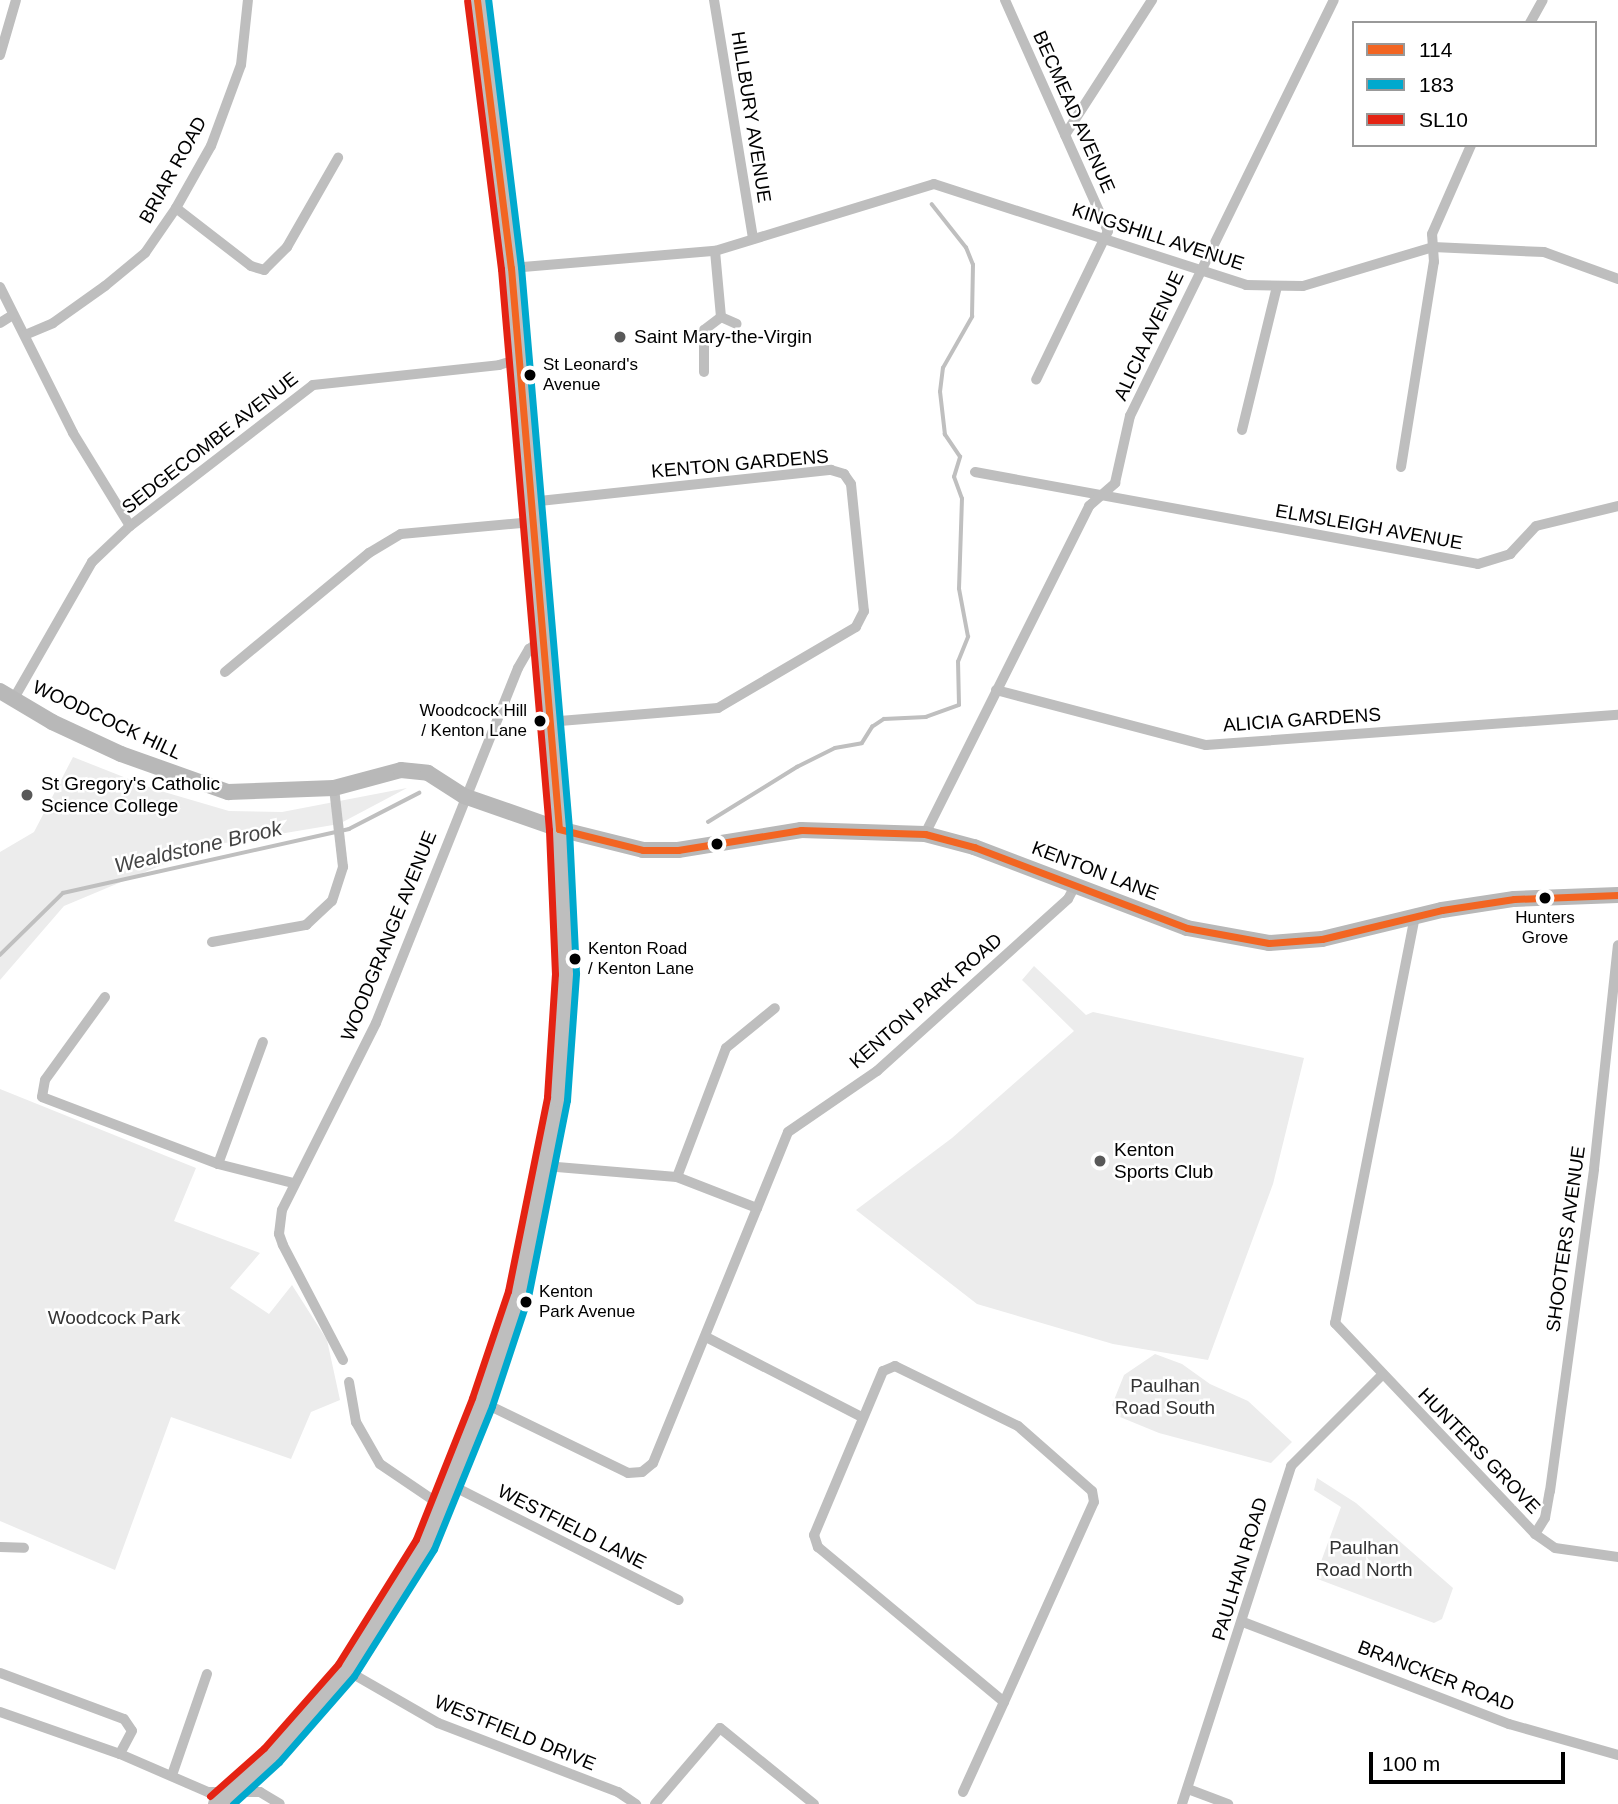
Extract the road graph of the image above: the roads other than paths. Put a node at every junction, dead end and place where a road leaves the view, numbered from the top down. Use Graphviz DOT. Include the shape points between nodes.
graph roads {
  1 [pos="16,0"];
  2 [pos="248,0"];
  3 [pos="477,0"];
  4 [pos="714,0"];
  5 [pos="1005,0"];
  6 [pos="1152,0"];
  7 [pos="1334,0"];
  8 [pos="1543,0"];
  9 [pos="1531,21"];
  10 [pos="0,55"];
  11 [pos="1065,135"];
  12 [pos="1470,147"];
  13 [pos="338,158"];
  14 [pos="176,208"];
  15 [pos="1105,238"];
  16 [pos="753,239"];
  17 [pos="1433,247"];
  18 [pos="715,251"];
  19 [pos="511,268"];
  20 [pos="1198,272"];
  21 [pos="1618,279"];
  22 [pos="1277,286"];
  23 [pos="0,287"];
  24 [pos="13,315"];
  25 [pos="721,317"];
  26 [pos="0,323"];
  27 [pos="737,324"];
  28 [pos="25,335"];
  29 [pos="519,359"];
  30 [pos="704,372"];
  31 [pos="1036,380"];
  32 [pos="1242,430"];
  33 [pos="1401,467"];
  34 [pos="975,472"];
  35 [pos="1100,496"];
  36 [pos="530,502"];
  37 [pos="1618,506"];
  38 [pos="532,522"];
  39 [pos="130,526"];
  40 [pos="542,639"];
  41 [pos="225,672"];
  42 [pos="996,690"];
  43 [pos="7,696"];
  44 [pos="1618,715"];
  45 [pos="548,722"];
  46 [pos="334,788"];
  47 [pos="464,796"];
  48 [pos="559,829"];
  49 [pos="925,834"];
  50 [pos="1075,886"];
  51 [pos="1618,895"];
  52 [pos="1415,916"];
  53 [pos="212,942"];
  54 [pos="1618,945"];
  55 [pos="105,997"];
  56 [pos="775,1008"];
  57 [pos="263,1042"];
  58 [pos="218,1164"];
  59 [pos="545,1166"];
  60 [pos="677,1177"];
  61 [pos="293,1183"];
  62 [pos="757,1208"];
  63 [pos="708,1338"];
  64 [pos="343,1360"];
  65 [pos="1382,1375"];
  66 [pos="349,1382"];
  67 [pos="482,1402"];
  68 [pos="862,1417"];
  69 [pos="451,1485"];
  70 [pos="442,1506"];
  71 [pos="1535,1534"];
  72 [pos="0,1547"];
  73 [pos="24,1548"];
  74 [pos="1618,1557"];
  75 [pos="679,1600"];
  76 [pos="1243,1622"];
  77 [pos="346,1670"];
  78 [pos="0,1673"];
  79 [pos="207,1674"];
  80 [pos="1004,1702"];
  81 [pos="0,1712"];
  82 [pos="120,1754"];
  83 [pos="1618,1755"];
  84 [pos="172,1775"];
  85 [pos="1188,1789"];
  86 [pos="963,1792"];
  87 [pos="221,1800"];
  88 [pos="280,1804"];
  89 [pos="636,1804"];
  90 [pos="655,1804"];
  91 [pos="814,1804"];
  92 [pos="1182,1804"];
  93 [pos="1228,1804"];
  1 -- 10 [label="street"];
  2 -- 14 [label="street, BRIAR ROAD" via="236,77 211,146"];
  3 -- 19 [label="main road"];
  4 -- 16 [label="street, HILLBURY AVENUE"];
  5 -- 11 [label="street, BECMEAD AVENUE"];
  6 -- 11 [label="street"];
  7 -- 20 [label="street, ALICIA AVENUE"];
  8 -- 9 [label="street"];
  11 -- 15 [label="street, BECMEAD AVENUE" via="1108,231"];
  12 -- 17 [label="street" via="1432,234"];
  13 -- 14 [label="street" via="287,247 264,270 251,267"];
  14 -- 28 [label="street, BRIAR ROAD" via="145,253 106,286 53,323"];
  15 -- 16 [label="street, KINGSHILL AVENUE" via="934,184"];
  15 -- 20 [label="street, KINGSHILL AVENUE"];
  15 -- 31 [label="street"];
  16 -- 18 [label="street"];
  17 -- 21 [label="street, KINGSHILL AVENUE" via="1544,252"];
  17 -- 22 [label="street, KINGSHILL AVENUE" via="1303,286"];
  17 -- 33 [label="street"];
  18 -- 19 [label="street"];
  18 -- 25 [label="street"];
  19 -- 29 [label="main road"];
  20 -- 22 [label="street, KINGSHILL AVENUE" via="1246,285"];
  20 -- 35 [label="street, ALICIA AVENUE" via="1130,416 1115,483"];
  22 -- 32 [label="street"];
  23 -- 24 [label="street"];
  24 -- 26 [label="street"];
  24 -- 28 [label="street"];
  25 -- 27 [label="street"];
  25 -- 30 [label="street" via="704,330"];
  28 -- 39 [label="street" via="73,433"];
  29 -- 36 [label="main road"];
  29 -- 39 [label="street, SEDGECOMBE AVENUE" via="499,366 313,385"];
  34 -- 35 [label="street, ELMSLEIGH AVENUE"];
  35 -- 37 [label="street, ELMSLEIGH AVENUE" via="1478,564 1510,554 1536,526"];
  35 -- 42 [label="street, ALICIA AVENUE" via="1089,506"];
  36 -- 38 [label="main road"];
  36 -- 45 [label="street, KENTON GARDENS" via="831,470 844,474 851,484 864,611 856,627 718,708"];
  38 -- 40 [label="main road"];
  38 -- 41 [label="street" via="401,534 369,553"];
  39 -- 43 [label="street, SEDGECOMBE AVENUE" via="92,562"];
  40 -- 45 [label="main road"];
  40 -- 47 [label="street, WOODGRANGE AVENUE" via="529,649 518,668"];
  42 -- 44 [label="street, ALICIA GARDENS" via="1206,745"];
  42 -- 49 [label="street, ALICIA AVENUE"];
  43 -- 46 [label="street, WOODCOCK HILL" via="94,742 204,786 254,793"];
  45 -- 48 [label="main road"];
  46 -- 47 [label="street, WOODCOCK HILL" via="401,770 428,773"];
  46 -- 53 [label="street" via="341,881 318,917 295,928"];
  47 -- 48 [label="street, WOODCOCK HILL"];
  47 -- 61 [label="street, WOODGRANGE AVENUE" via="376,1023"];
  48 -- 49 [label="street, KENTON LANE" via="643,850 678,850 801,830"];
  48 -- 59 [label="main road" via="566,974 557,1098"];
  49 -- 50 [label="street, KENTON LANE" via="974,847"];
  50 -- 52 [label="street, KENTON LANE" via="1187,928 1269,943 1322,939"];
  50 -- 62 [label="street, KENTON PARK ROAD" via="1068,899 877,1071 788,1132"];
  51 -- 52 [label="street, KENTON LANE" via="1514,899"];
  52 -- 65 [label="street, HUNTERS GROVE" via="1335,1323"];
  54 -- 71 [label="street, SHOOTERS AVENUE" via="1594,1168 1550,1491 1545,1518"];
  55 -- 58 [label="street" via="45,1080 42,1097"];
  56 -- 60 [label="street" via="726,1048"];
  57 -- 58 [label="street"];
  58 -- 61 [label="street"];
  59 -- 60 [label="street"];
  59 -- 67 [label="main road" via="518,1294"];
  60 -- 62 [label="street"];
  61 -- 64 [label="street, WOODGRANGE AVENUE" via="279,1234"];
  62 -- 63 [label="street"];
  63 -- 67 [label="street" via="653,1463 642,1472 628,1473"];
  63 -- 68 [label="street"];
  65 -- 71 [label="street, HUNTERS GROVE"];
  65 -- 76 [label="street, PAULHAN ROAD" via="1291,1466"];
  66 -- 70 [label="street" via="356,1422 380,1464"];
  67 -- 69 [label="main road"];
  68 -- 80 [label="street" via="814,1535 818,1547"];
  68 -- 80 [label="street" via="883,1371 895,1366 1018,1426 1092,1490 1094,1502"];
  69 -- 70 [label="main road"];
  69 -- 75 [label="street, WESTFIELD LANE"];
  70 -- 77 [label="main road" via="402,1584"];
  71 -- 74 [label="street, HUNTERS GROVE" via="1555,1548"];
  72 -- 73 [label="street"];
  76 -- 83 [label="street, BRANCKER ROAD" via="1509,1724"];
  76 -- 85 [label="street, PAULHAN ROAD"];
  77 -- 87 [label="main road" via="286,1739"];
  77 -- 89 [label="street, WESTFIELD DRIVE" via="438,1723 618,1792"];
  78 -- 82 [label="street" via="124,1719 132,1731"];
  79 -- 84 [label="street"];
  80 -- 86 [label="street"];
  81 -- 82 [label="street"];
  82 -- 84 [label="street"];
  84 -- 87 [label="street"];
  85 -- 92 [label="street, PAULHAN ROAD"];
  85 -- 93 [label="street"];
  87 -- 88 [label="street" via="260,1792"];
  90 -- 91 [label="street" via="720,1728"];
}
